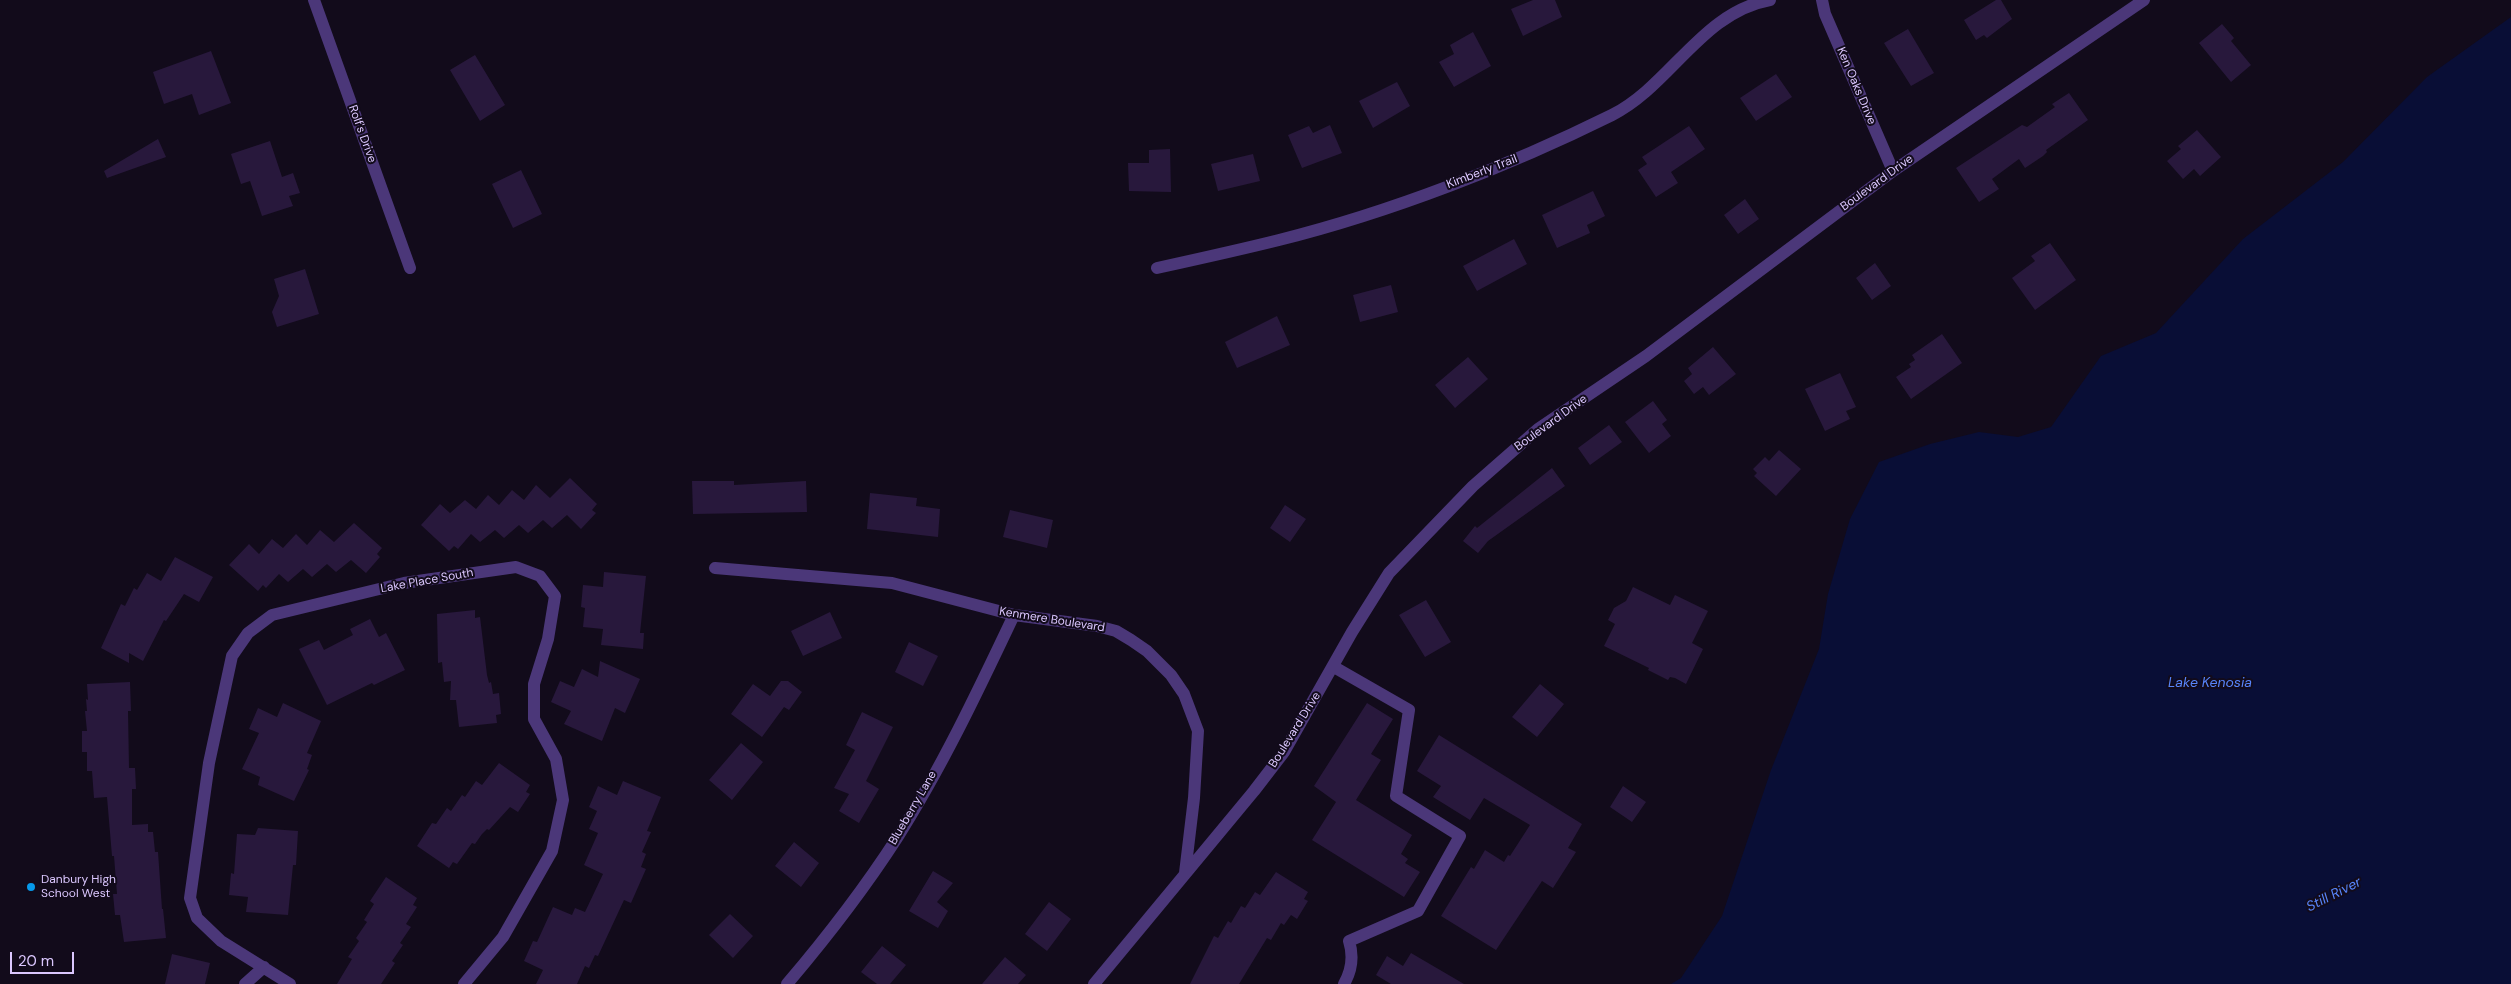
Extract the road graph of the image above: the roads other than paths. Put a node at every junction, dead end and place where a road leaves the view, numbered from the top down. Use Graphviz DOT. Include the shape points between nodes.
graph roads {
  1 [pos="314,0"];
  2 [pos="1770,0"];
  3 [pos="1822,0"];
  4 [pos="2144,0"];
  5 [pos="1893,171"];
  6 [pos="410,268"];
  7 [pos="1157,268"];
  8 [pos="715,568"];
  9 [pos="1014,616"];
  10 [pos="1334,667"];
  11 [pos="1185,873"];
  12 [pos="264,967"];
  13 [pos="245,984"];
  14 [pos="290,984"];
  15 [pos="464,984"];
  16 [pos="788,984"];
  17 [pos="1094,984"];
  18 [pos="1344,984"];
  1 -- 6 [label="street, Rolf's Drive"];
  2 -- 7 [label="street, Kimberly Trail" via="1744,10 1710,30 1615,114 1511,162 1380,210 1290,237"];
  3 -- 5 [label="street, Ken Oaks Drive"];
  4 -- 5 [label="street, Boulevard Drive"];
  5 -- 10 [label="street, Boulevard Drive" via="1646,356 1538,430 1501,461 1450,507 1389,573"];
  8 -- 9 [label="street, Kenmere Boulevard" via="892,583"];
  9 -- 11 [label="street, Kenmere Boulevard" via="1073,622 1116,631 1162,664 1184,694 1198,731"];
  9 -- 16 [label="street, Blueberry Lane" via="969,710 898,836 830,932"];
  10 -- 11 [label="street, Boulevard Drive" via="1284,752"];
  10 -- 18 [label="street" via="1409,710 1396,796 1460,836 1418,911 1349,941 1353,959"];
  11 -- 17 [label="street, Boulevard Drive"];
  12 -- 13 [label="street"];
  12 -- 14 [label="street, Lake Place South"];
  12 -- 15 [label="street, Lake Place South" via="221,941 197,918 190,898 209,763 232,656 248,633 272,615 404,583 516,567 540,576 555,596 548,639 534,684 534,720 556,759 564,800 552,850 503,937"];
}
